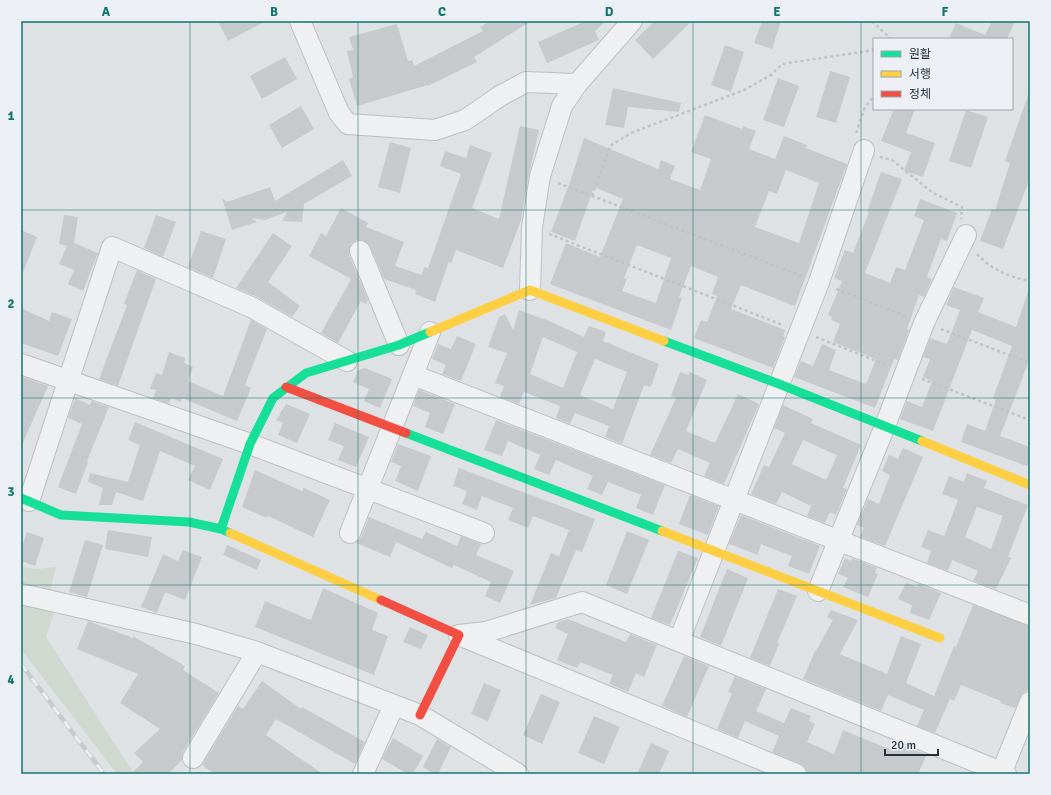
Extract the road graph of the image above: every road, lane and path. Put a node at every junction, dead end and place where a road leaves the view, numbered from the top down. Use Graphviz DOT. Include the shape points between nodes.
graph roads {
  1 [pos="300,21"];
  2 [pos="632,21"];
  3 [pos="872,21"];
  4 [pos="889,38"];
  5 [pos="873,50"];
  6 [pos="577,84"];
  7 [pos="873,97"];
  8 [pos="864,150"];
  9 [pos="540,176"];
  10 [pos="592,196"];
  11 [pos="966,235"];
  12 [pos="360,251"];
  13 [pos="1030,281"];
  14 [pos="819,282"];
  15 [pos="530,290"];
  16 [pos="924,323"];
  17 [pos="430,332"];
  18 [pos="400,345"];
  19 [pos="347,361"];
  20 [pos="1030,363"];
  21 [pos="21,364"];
  22 [pos="413,375"];
  23 [pos="69,381"];
  24 [pos="779,384"];
  25 [pos="286,387"];
  26 [pos="886,426"];
  27 [pos="392,427"];
  28 [pos="250,444"];
  29 [pos="1030,485"];
  30 [pos="367,490"];
  31 [pos="25,500"];
  32 [pos="734,501"];
  33 [pos="221,529"];
  34 [pos="350,532"];
  35 [pos="484,533"];
  36 [pos="838,541"];
  37 [pos="714,551"];
  38 [pos="818,591"];
  39 [pos="21,594"];
  40 [pos="1030,615"];
  41 [pos="458,635"];
  42 [pos="940,638"];
  43 [pos="679,641"];
  44 [pos="257,652"];
  45 [pos="1030,702"];
  46 [pos="394,705"];
  47 [pos="420,715"];
  48 [pos="193,758"];
  49 [pos="1003,773"];
  50 [pos="363,774"];
  51 [pos="518,774"];
  52 [pos="796,774"];
  1 -- 6 [label="street" via="339,113 348,124 435,130 465,120 526,82"];
  2 -- 6 [label="street"];
  3 -- 4 [label="path"];
  5 -- 10 [label="path" via="782,64 771,75 744,90 631,133 610,146"];
  6 -- 9 [label="street" via="562,106"];
  7 -- 8 [label="path" via="865,107 856,134 856,142"];
  8 -- 11 [label="path" via="874,156 892,160 933,193 962,207 961,221"];
  8 -- 14 [label="street"];
  9 -- 10 [label="path"];
  9 -- 15 [label="street" via="532,227"];
  10 -- 14 [label="path"];
  11 -- 13 [label="path" via="971,246 985,263 1011,278"];
  11 -- 16 [label="street"];
  12 -- 18 [label="street"];
  14 -- 16 [label="path"];
  14 -- 24 [label="street"];
  15 -- 17 [label="street"];
  15 -- 24 [label="street"];
  16 -- 20 [label="path"];
  16 -- 26 [label="street"];
  17 -- 18 [label="street"];
  17 -- 22 [label="street"];
  18 -- 19 [label="street"];
  19 -- 23 [label="street" via="251,308 112,247"];
  19 -- 25 [label="street" via="306,373"];
  21 -- 23 [label="street"];
  22 -- 27 [label="street"];
  22 -- 32 [label="street"];
  23 -- 28 [label="street"];
  23 -- 31 [label="street"];
  24 -- 26 [label="street"];
  24 -- 32 [label="street"];
  25 -- 27 [label="street"];
  25 -- 28 [label="street" via="273,398"];
  26 -- 29 [label="street"];
  26 -- 36 [label="street"];
  27 -- 30 [label="street"];
  27 -- 37 [label="street"];
  28 -- 30 [label="street"];
  28 -- 33 [label="street"];
  30 -- 34 [label="street"];
  30 -- 35 [label="street"];
  31 -- 33 [label="street" via="61,515 189,522"];
  32 -- 36 [label="street"];
  32 -- 37 [label="street"];
  33 -- 41 [label="street"];
  36 -- 38 [label="street"];
  36 -- 40 [label="street"];
  37 -- 38 [label="street"];
  37 -- 43 [label="street"];
  38 -- 42 [label="street"];
  39 -- 44 [label="street" via="196,634"];
  41 -- 43 [label="street" via="486,632 582,602"];
  41 -- 47 [label="street"];
  41 -- 52 [label="street"];
  43 -- 49 [label="street"];
  44 -- 46 [label="street"];
  44 -- 48 [label="street"];
  45 -- 49 [label="street"];
  46 -- 47 [label="street"];
  46 -- 50 [label="street"];
  47 -- 51 [label="street"];
}
